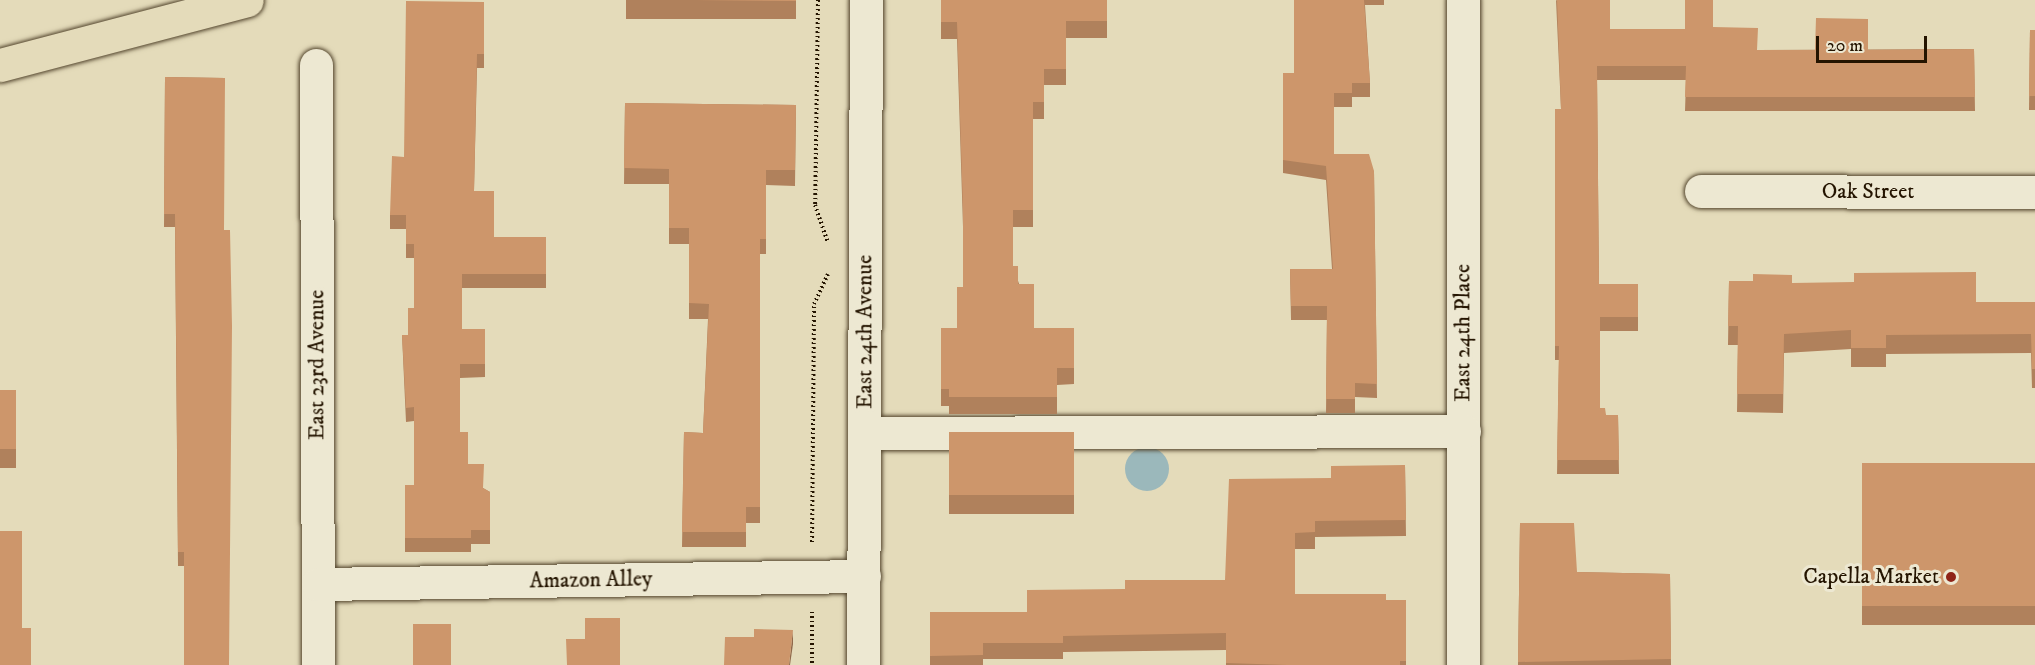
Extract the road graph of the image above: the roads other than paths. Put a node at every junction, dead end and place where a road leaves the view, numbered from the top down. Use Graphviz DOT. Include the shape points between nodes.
graph roads {
  1 [pos="247,0"];
  2 [pos="866,0"];
  3 [pos="1462,0"];
  4 [pos="316,65"];
  5 [pos="0,66"];
  6 [pos="1701,191"];
  7 [pos="2035,192"];
  8 [pos="1464,430"];
  9 [pos="865,433"];
  10 [pos="864,576"];
  11 [pos="318,584"];
  12 [pos="318,665"];
  13 [pos="863,665"];
  14 [pos="1463,665"];
  1 -- 5 [label="main road"];
  2 -- 9 [label="street, East 24th Avenue"];
  3 -- 8 [label="street, East 24th Place"];
  4 -- 11 [label="street, East 23rd Avenue"];
  6 -- 7 [label="street, Oak Street"];
  8 -- 9 [label="street"];
  8 -- 14 [label="street, East 24th Place"];
  9 -- 10 [label="street, East 24th Avenue"];
  10 -- 11 [label="street, Amazon Alley"];
  10 -- 13 [label="street, East 24th Avenue"];
  11 -- 12 [label="street, East 23rd Avenue"];
}
